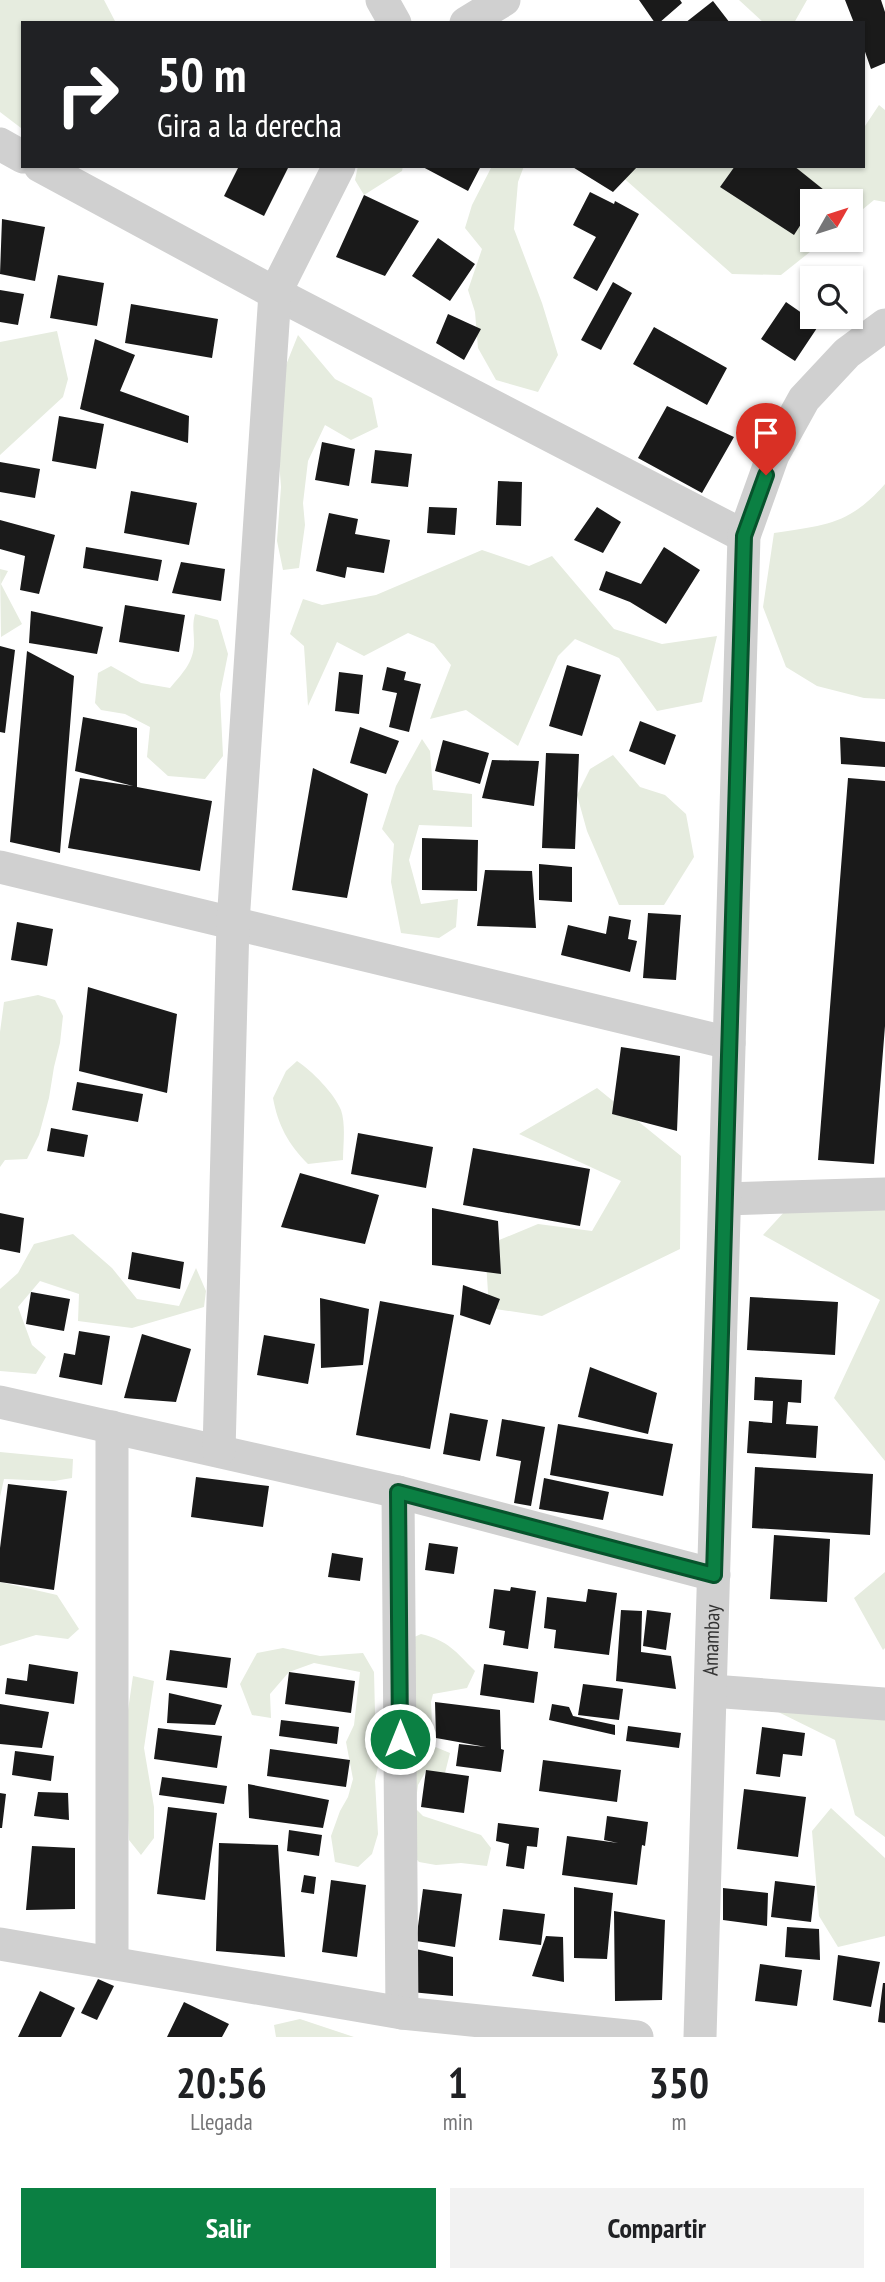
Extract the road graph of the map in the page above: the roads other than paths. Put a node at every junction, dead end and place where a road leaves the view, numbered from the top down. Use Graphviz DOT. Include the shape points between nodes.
graph roads {
  1 [pos="382,0"];
  2 [pos="504,0"];
  3 [pos="394,21"];
  4 [pos="469,21"];
  5 [pos="0,145"];
  6 [pos="21,156"];
  7 [pos="44,168"];
  8 [pos="338,168"];
  9 [pos="275,293"];
  10 [pos="885,325"];
  11 [pos="744,536"];
  12 [pos="0,867"];
  13 [pos="233,923"];
  14 [pos="729,1044"];
  15 [pos="885,1194"];
  16 [pos="725,1199"];
  17 [pos="0,1402"];
  18 [pos="112,1427"];
  19 [pos="219,1451"];
  20 [pos="398,1492"];
  21 [pos="714,1575"];
  22 [pos="712,1691"];
  23 [pos="885,1704"];
  24 [pos="0,1944"];
  25 [pos="112,1962"];
  26 [pos="402,2013"];
  27 [pos="637,2037"];
  28 [pos="700,2037"];
  1 -- 3 [label="street"];
  2 -- 4 [label="street"];
  5 -- 6 [label="street"];
  7 -- 9 [label="street"];
  8 -- 9 [label="street"];
  9 -- 11 [label="street"];
  9 -- 13 [label="street"];
  10 -- 11 [label="street, Amambay" via="847,353 804,400 773,454"];
  11 -- 14 [label="street, Amambay"];
  12 -- 13 [label="street"];
  13 -- 14 [label="street"];
  13 -- 19 [label="street"];
  14 -- 16 [label="street, Amambay"];
  15 -- 16 [label="street"];
  16 -- 21 [label="street, Amambay"];
  17 -- 18 [label="street"];
  18 -- 19 [label="street"];
  18 -- 25 [label="street"];
  19 -- 20 [label="street"];
  20 -- 21 [label="street"];
  20 -- 26 [label="street"];
  21 -- 22 [label="street, Amambay"];
  22 -- 23 [label="street"];
  22 -- 28 [label="street, Amambay"];
  24 -- 25 [label="street"];
  25 -- 26 [label="street"];
  26 -- 27 [label="street"];
}
